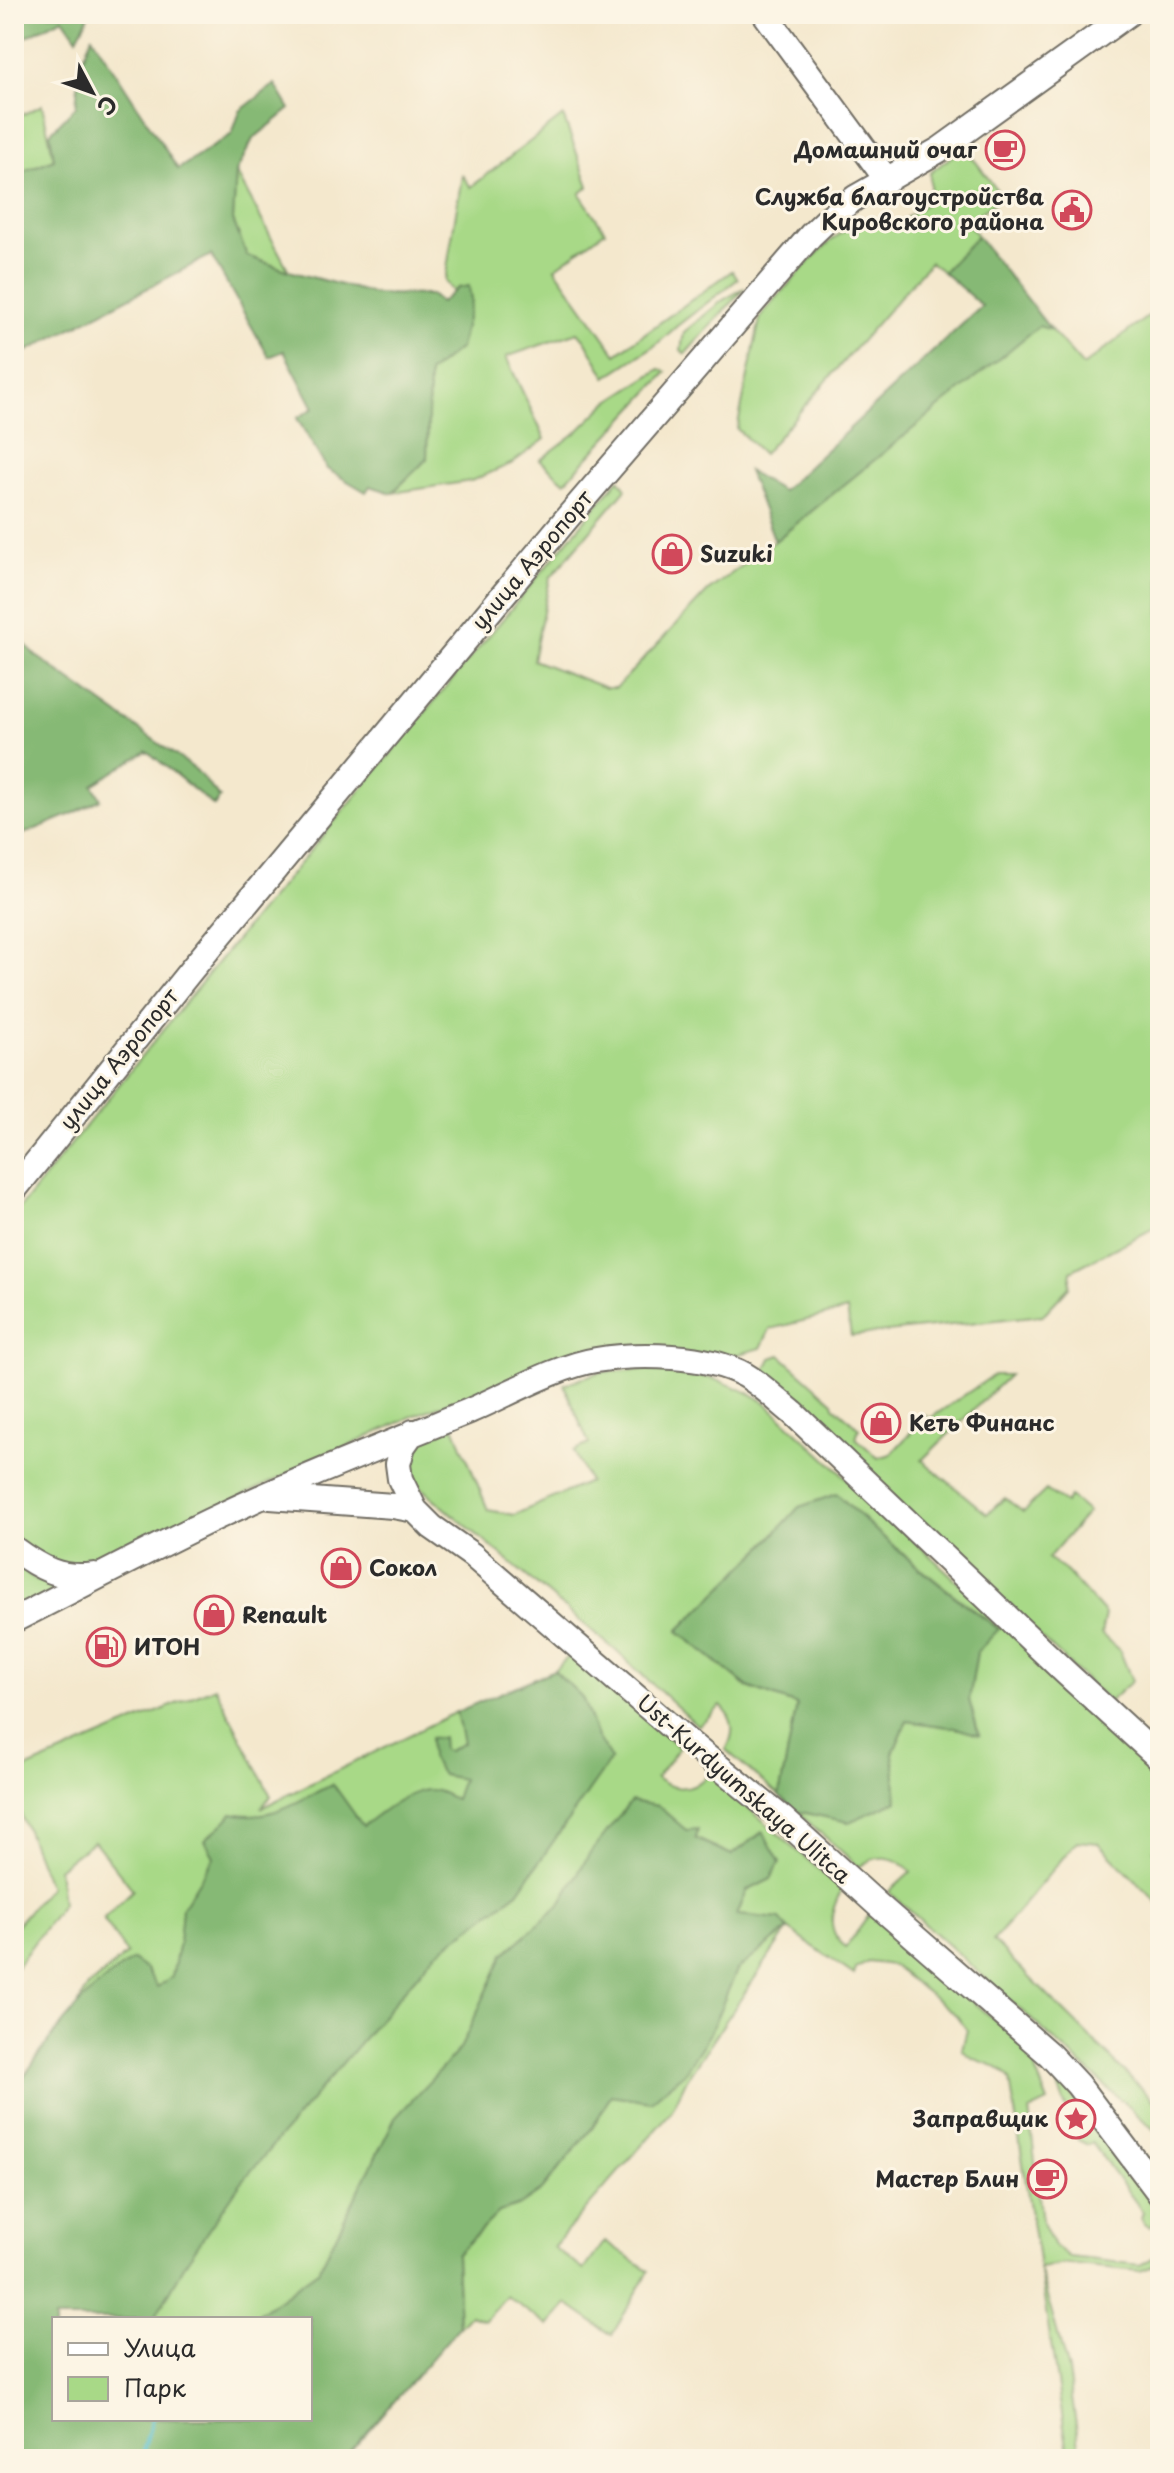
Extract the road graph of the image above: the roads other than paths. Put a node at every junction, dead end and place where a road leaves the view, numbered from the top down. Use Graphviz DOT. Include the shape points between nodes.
graph roads {
  1 [pos="765,14"];
  2 [pos="1128,14"];
  3 [pos="887,180"];
  4 [pos="14,1190"];
  5 [pos="413,1432"];
  6 [pos="264,1497"];
  7 [pos="415,1510"];
  8 [pos="14,1549"];
  9 [pos="104,1574"];
  10 [pos="14,1620"];
  11 [pos="1160,1759"];
  12 [pos="1160,2194"];
  1 -- 3 [label="main road"];
  2 -- 3 [label="main road, улица Аэропорт" via="939,150"];
  3 -- 4 [label="main road, улица Аэропорт" via="855,198 811,235 567,518"];
  5 -- 6 [label="main road"];
  5 -- 7 [label="main road" via="398,1464"];
  5 -- 11 [label="main road" via="594,1360 648,1356 726,1366 793,1413"];
  6 -- 7 [label="main road"];
  6 -- 9 [label="main road"];
  7 -- 12 [label="main road, Ust-Kurdyumskaya Ulitca" via="782,1818 1050,2055"];
  8 -- 9 [label="main road" via="64,1577"];
  9 -- 10 [label="main road"];
}
